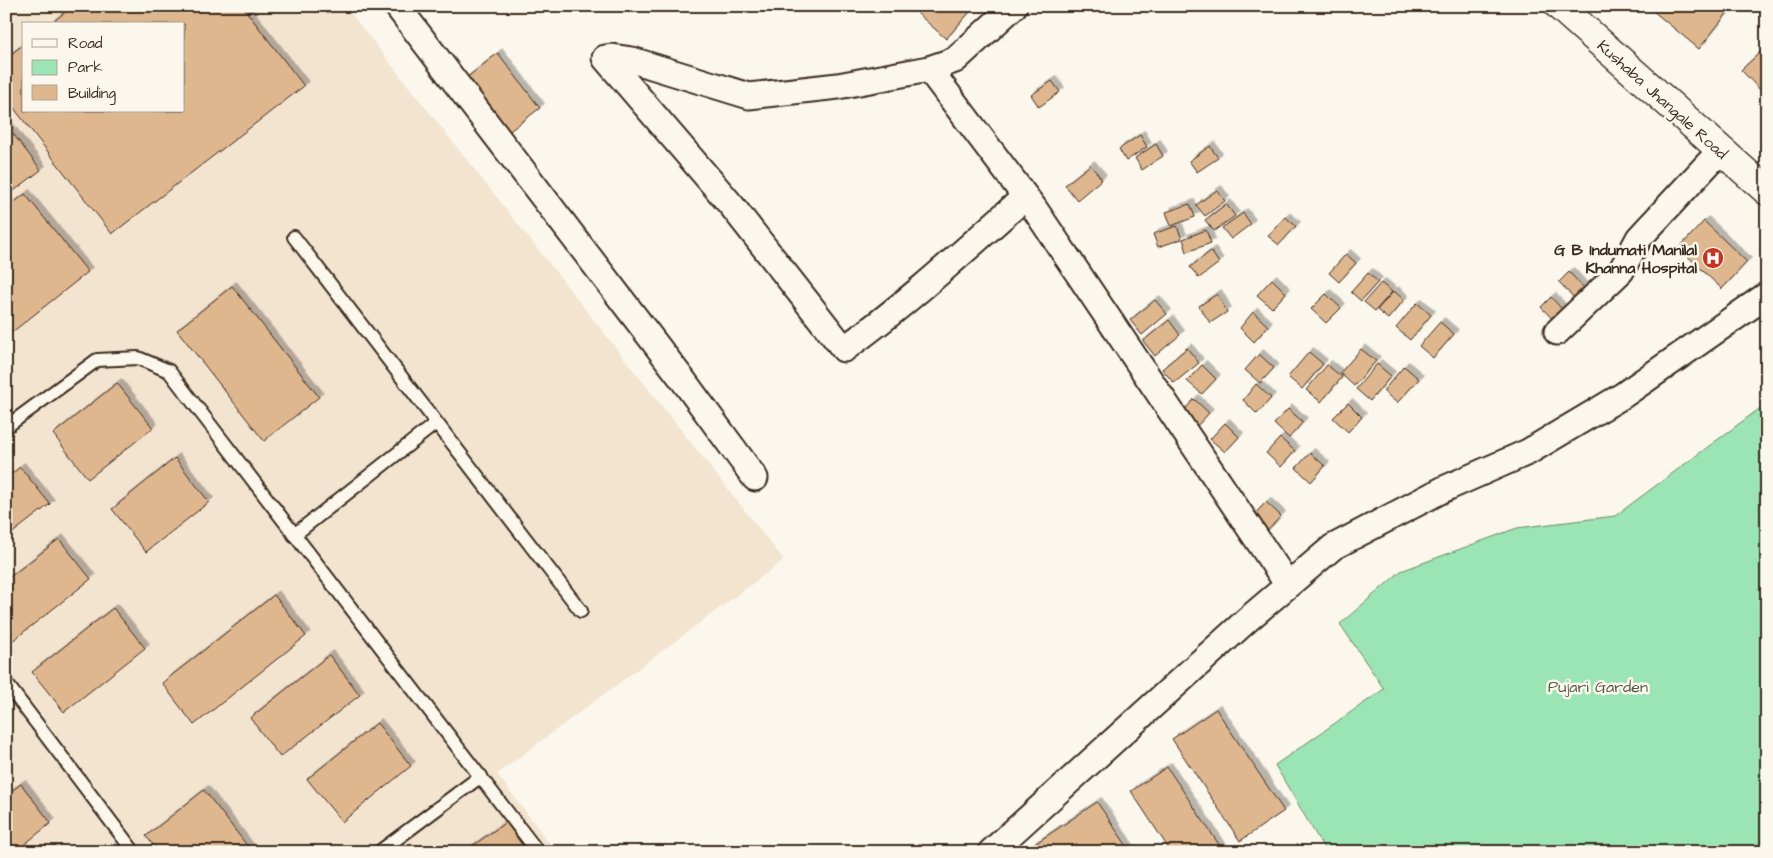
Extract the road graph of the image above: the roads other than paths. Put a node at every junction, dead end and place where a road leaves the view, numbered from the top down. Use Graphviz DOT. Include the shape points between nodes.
graph roads {
  1 [pos="397,6"];
  2 [pos="1014,6"];
  3 [pos="1559,6"];
  4 [pos="929,69"];
  5 [pos="1721,150"];
  6 [pos="1767,191"];
  7 [pos="1025,197"];
  8 [pos="294,237"];
  9 [pos="1767,295"];
  10 [pos="1558,332"];
  11 [pos="436,422"];
  12 [pos="6,427"];
  13 [pos="755,478"];
  14 [pos="294,535"];
  15 [pos="1288,585"];
  16 [pos="581,611"];
  17 [pos="6,683"];
  18 [pos="481,776"];
  19 [pos="134,852"];
  20 [pos="379,852"];
  21 [pos="538,852"];
  22 [pos="991,852"];
  1 -- 13 [label="street"];
  2 -- 4 [label="street" via="955,60"];
  3 -- 5 [label="street, Kushaba Jhangale Road"];
  4 -- 7 [label="street"];
  4 -- 7 [label="street" via="838,86 749,96 632,60 605,58 732,206 844,349 870,331"];
  5 -- 6 [label="street, Kushaba Jhangale Road"];
  5 -- 10 [label="street" via="1639,238 1621,271"];
  7 -- 15 [label="street"];
  8 -- 11 [label="lane"];
  9 -- 15 [label="street" via="1622,396 1528,452 1444,489 1333,546"];
  11 -- 14 [label="lane"];
  11 -- 16 [label="lane"];
  12 -- 14 [label="lane" via="97,360 138,358 169,371"];
  14 -- 18 [label="lane"];
  15 -- 22 [label="street"];
  17 -- 19 [label="lane"];
  18 -- 20 [label="lane"];
  18 -- 21 [label="lane"];
}
